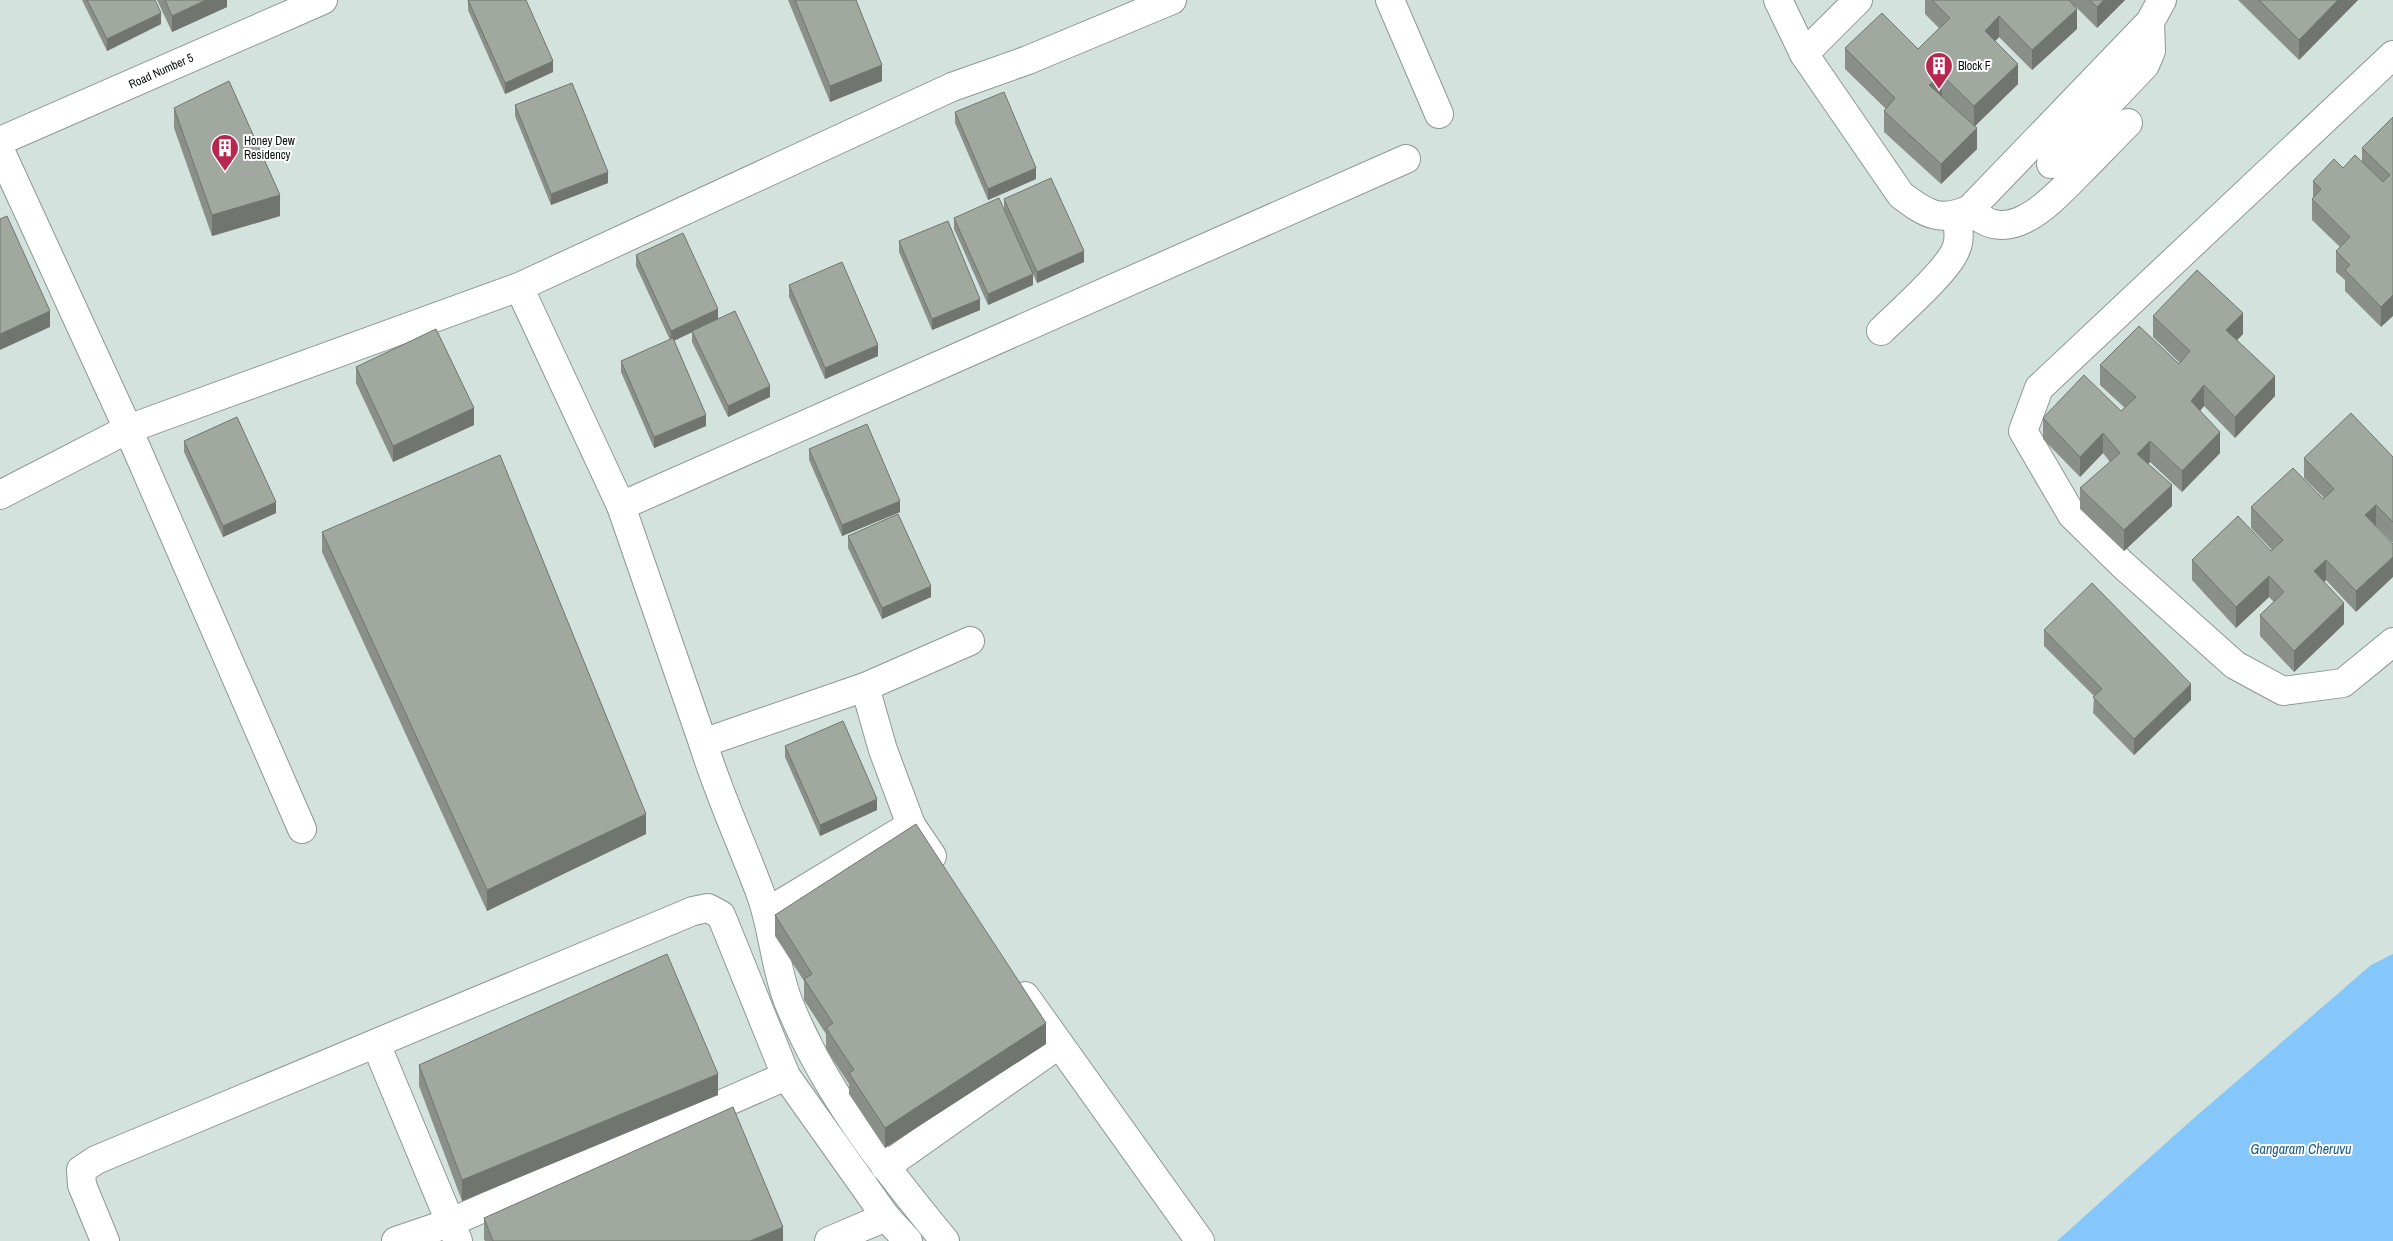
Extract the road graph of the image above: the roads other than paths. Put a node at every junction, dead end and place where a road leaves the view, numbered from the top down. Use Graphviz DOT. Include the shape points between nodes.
graph roads {
  1 [pos="323,0"];
  2 [pos="1172,0"];
  3 [pos="1390,0"];
  4 [pos="1778,0"];
  5 [pos="1858,0"];
  6 [pos="2156,11"];
  7 [pos="1804,54"];
  8 [pos="2393,55"];
  9 [pos="1439,114"];
  10 [pos="2128,123"];
  11 [pos="0,141"];
  12 [pos="0,150"];
  13 [pos="1406,159"];
  14 [pos="2051,164"];
  15 [pos="1963,212"];
  16 [pos="519,287"];
  17 [pos="1881,331"];
  18 [pos="128,429"];
  19 [pos="0,495"];
  20 [pos="621,506"];
  21 [pos="970,641"];
  22 [pos="2393,642"];
  23 [pos="865,687"];
  24 [pos="703,743"];
  25 [pos="911,825"];
  26 [pos="302,829"];
  27 [pos="948,880"];
  28 [pos="767,912"];
  29 [pos="1014,978"];
  30 [pos="376,1044"];
  31 [pos="1058,1044"];
  32 [pos="786,1076"];
  33 [pos="885,1166"];
  34 [pos="886,1217"];
  35 [pos="454,1232"];
  36 [pos="105,1241"];
  37 [pos="396,1241"];
  38 [pos="829,1241"];
  39 [pos="908,1241"];
  40 [pos="945,1241"];
  41 [pos="1200,1241"];
  1 -- 11 [label="street, Road Number 5"];
  2 -- 16 [label="street" via="952,88"];
  3 -- 9 [label="street"];
  4 -- 7 [label="street"];
  5 -- 7 [label="street"];
  6 -- 14 [label="street" via="2151,51 2145,65"];
  6 -- 15 [label="street"];
  7 -- 15 [label="street" via="1901,195 1918,208 1943,217"];
  8 -- 22 [label="street" via="2039,388 2023,431 2072,515 2235,665 2283,691 2343,683"];
  10 -- 15 [label="street" via="2039,211 2006,225 1988,223"];
  12 -- 18 [label="street"];
  13 -- 20 [label="street"];
  15 -- 17 [label="street" via="1956,249 1945,266"];
  16 -- 18 [label="street"];
  16 -- 20 [label="street"];
  18 -- 19 [label="street"];
  18 -- 26 [label="street"];
  20 -- 24 [label="street"];
  21 -- 23 [label="street"];
  23 -- 24 [label="street"];
  23 -- 25 [label="street" via="883,750"];
  24 -- 28 [label="street"];
  25 -- 27 [label="street"];
  25 -- 28 [label="street"];
  28 -- 33 [label="street" via="776,963 788,1000 816,1061 848,1117"];
  29 -- 31 [label="street"];
  30 -- 32 [label="street" via="693,911 708,908 721,915"];
  30 -- 35 [label="street"];
  30 -- 36 [label="street" via="96,1160 81,1170 82,1185"];
  31 -- 33 [label="street"];
  31 -- 41 [label="street"];
  32 -- 34 [label="street"];
  32 -- 35 [label="street"];
  33 -- 40 [label="street"];
  34 -- 38 [label="street"];
  34 -- 39 [label="street"];
  35 -- 37 [label="street"];
}
